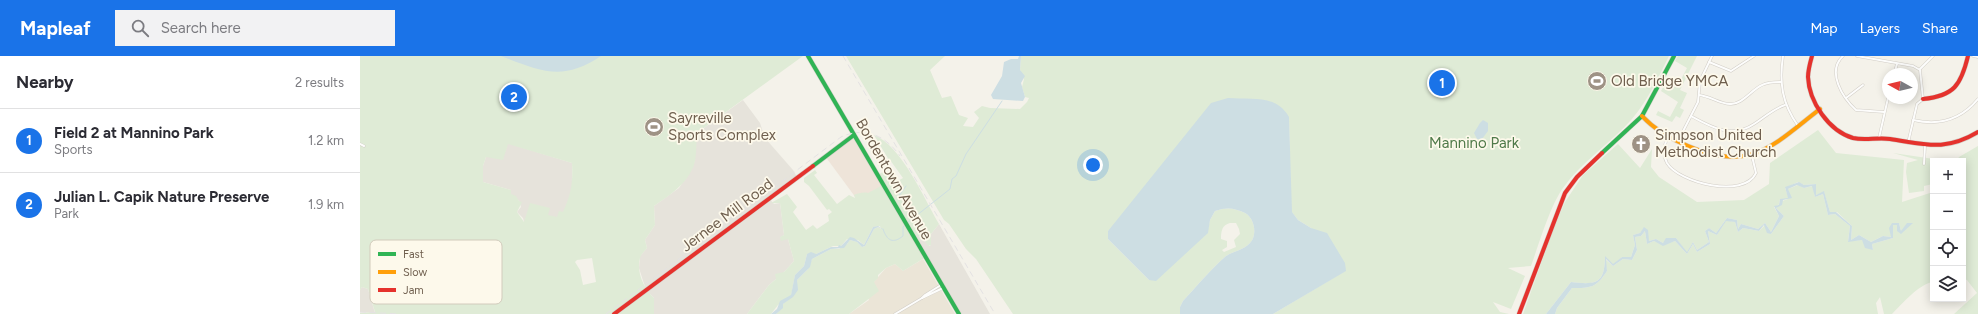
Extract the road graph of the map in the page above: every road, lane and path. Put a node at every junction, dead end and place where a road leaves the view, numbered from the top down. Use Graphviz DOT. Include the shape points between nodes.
graph roads {
  1 [pos="808,56"];
  2 [pos="1674,56"];
  3 [pos="1712,56"];
  4 [pos="1754,56"];
  5 [pos="1784,56"];
  6 [pos="1812,56"];
  7 [pos="1844,56"];
  8 [pos="1857,56"];
  9 [pos="1932,56"];
  10 [pos="1968,56"];
  11 [pos="1974,56"];
  12 [pos="1978,57"];
  13 [pos="1709,62"];
  14 [pos="1897,63"];
  15 [pos="1896,68"];
  16 [pos="1920,70"];
  17 [pos="1780,82"];
  18 [pos="1863,85"];
  19 [pos="1699,95"];
  20 [pos="1846,98"];
  21 [pos="1923,99"];
  22 [pos="1978,99"];
  23 [pos="1886,104"];
  24 [pos="1786,105"];
  25 [pos="1820,109"];
  26 [pos="1884,112"];
  27 [pos="1642,116"];
  28 [pos="1691,116"];
  29 [pos="1913,120"];
  30 [pos="1798,126"];
  31 [pos="1978,132"];
  32 [pos="854,135"];
  33 [pos="1668,136"];
  34 [pos="1879,138"];
  35 [pos="1678,141"];
  36 [pos="360,144"];
  37 [pos="1908,144"];
  38 [pos="364,146"];
  39 [pos="1925,146"];
  40 [pos="1752,156"];
  41 [pos="1924,164"];
  42 [pos="942,286"];
  43 [pos="614,314"];
  44 [pos="896,314"];
  45 [pos="959,314"];
  46 [pos="1519,314"];
  1 -- 32 [label="street, Bordentown Avenue"];
  2 -- 27 [label="street"];
  3 -- 13 [label="street"];
  4 -- 13 [label="street" via="1731,71"];
  5 -- 17 [label="street"];
  6 -- 25 [label="street" via="1808,73 1809,86 1813,99"];
  7 -- 20 [label="street" via="1840,60 1836,78 1838,87"];
  8 -- 14 [label="street"];
  9 -- 16 [label="street"];
  10 -- 21 [label="street" via="1963,77 1955,89 1942,97"];
  11 -- 12 [label="street"];
  13 -- 19 [label="street" via="1700,81"];
  14 -- 15 [label="street"];
  14 -- 16 [label="street" via="1916,66"];
  16 -- 21 [label="street"];
  17 -- 19 [label="street" via="1761,85 1733,104"];
  17 -- 24 [label="street"];
  18 -- 20 [label="street"];
  19 -- 28 [label="street"];
  20 -- 26 [label="street" via="1858,111"];
  21 -- 29 [label="street" via="1917,104"];
  22 -- 29 [label="street" via="1962,114 1947,120 1932,123"];
  23 -- 26 [label="street"];
  24 -- 28 [label="street" via="1774,109 1751,126 1734,131 1718,129"];
  24 -- 30 [label="street"];
  25 -- 30 [label="street"];
  25 -- 34 [label="street" via="1836,129 1845,135 1856,138"];
  26 -- 34 [label="street"];
  27 -- 33 [label="street" via="1653,128"];
  27 -- 46 [label="street" via="1588,166 1565,193"];
  28 -- 35 [label="street"];
  29 -- 37 [label="street"];
  30 -- 40 [label="street" via="1768,148"];
  31 -- 39 [label="street" via="1953,143"];
  32 -- 42 [label="street, Bordentown Avenue"];
  32 -- 43 [label="street, Jernee Mill Road"];
  33 -- 35 [label="street"];
  33 -- 40 [label="street" via="1664,151 1668,164 1672,169 1706,184 1727,187 1744,184 1756,173"];
  34 -- 37 [label="street"];
  35 -- 40 [label="street" via="1703,154 1718,158 1736,159"];
  36 -- 38 [label="street"];
  37 -- 39 [label="street"];
  39 -- 41 [label="street"];
  42 -- 44 [label="street"];
  42 -- 45 [label="street, Bordentown Avenue"];
}
